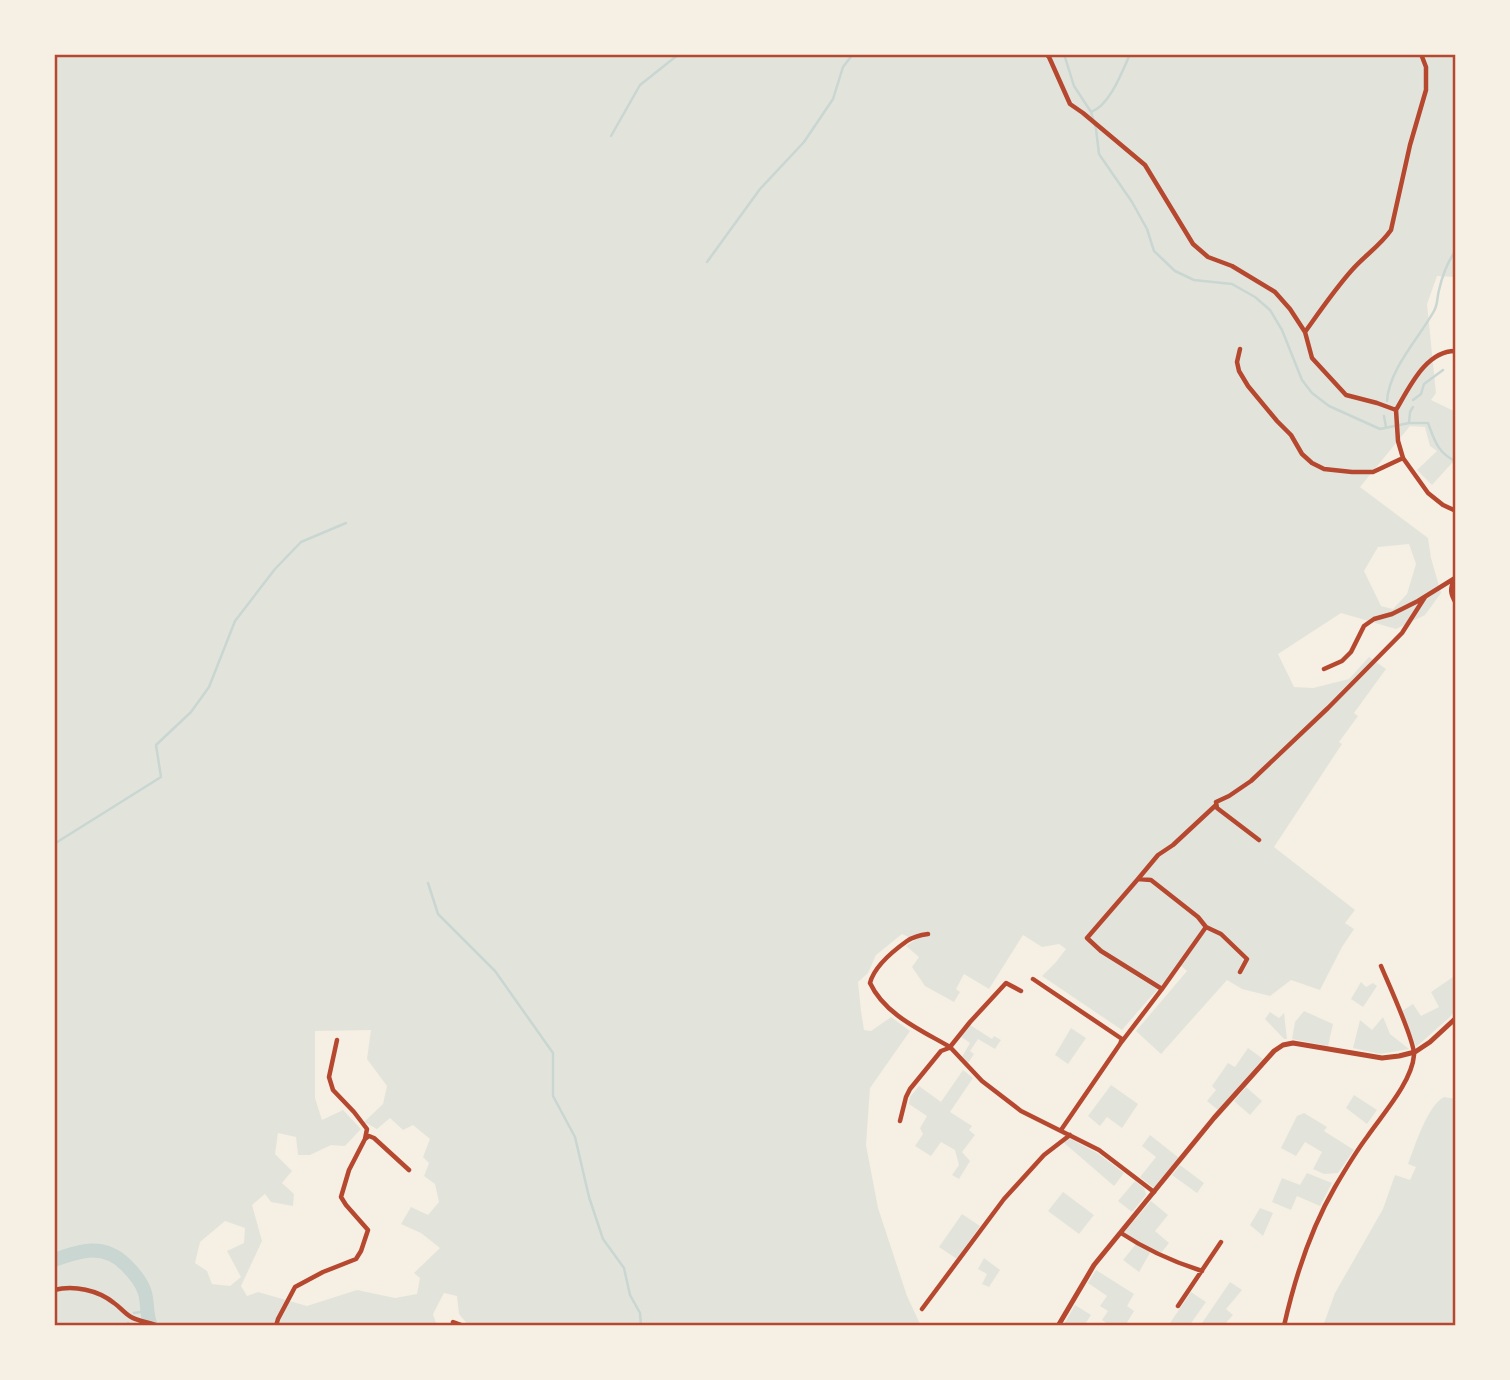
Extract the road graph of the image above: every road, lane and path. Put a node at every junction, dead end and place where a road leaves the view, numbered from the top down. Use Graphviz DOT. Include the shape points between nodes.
graph roads {
  1 [pos="1046,54"];
  2 [pos="1421,54"];
  3 [pos="1305,332"];
  4 [pos="1240,349"];
  5 [pos="1456,351"];
  6 [pos="1396,411"];
  7 [pos="1403,458"];
  8 [pos="1456,511"];
  9 [pos="1455,577"];
  10 [pos="1424,597"];
  11 [pos="1456,603"];
  12 [pos="1324,669"];
  13 [pos="1216,806"];
  14 [pos="1259,840"];
  15 [pos="1138,879"];
  16 [pos="1206,928"];
  17 [pos="928,934"];
  18 [pos="1381,966"];
  19 [pos="1240,972"];
  20 [pos="1033,979"];
  21 [pos="1162,989"];
  22 [pos="1021,991"];
  23 [pos="1456,1018"];
  24 [pos="337,1040"];
  25 [pos="1120,1044"];
  26 [pos="950,1047"];
  27 [pos="1415,1052"];
  28 [pos="900,1121"];
  29 [pos="1061,1130"];
  30 [pos="1070,1135"];
  31 [pos="366,1139"];
  32 [pos="409,1170"];
  33 [pos="1154,1192"];
  34 [pos="1121,1233"];
  35 [pos="1221,1242"];
  36 [pos="1202,1271"];
  37 [pos="54,1290"];
  38 [pos="1178,1306"];
  39 [pos="922,1309"];
  40 [pos="453,1322"];
  41 [pos="155,1325"];
  42 [pos="276,1326"];
  43 [pos="464,1326"];
  44 [pos="1058,1326"];
  45 [pos="1284,1326"];
  1 -- 3 [label="street" via="1070,104 1146,164 1193,244 1208,257 1275,292"];
  2 -- 3 [label="street" via="1426,90 1391,230 1346,276"];
  3 -- 6 [label="street" via="1312,358 1346,395"];
  4 -- 7 [label="street" via="1239,372 1312,463 1324,469 1373,472"];
  5 -- 6 [label="street" via="1441,352 1427,363"];
  6 -- 7 [label="street"];
  7 -- 8 [label="street" via="1428,493"];
  9 -- 10 [label="street"];
  9 -- 11 [label="street" via="1451,595"];
  10 -- 12 [label="street" via="1364,626 1351,652"];
  10 -- 13 [label="street" via="1402,633 1328,708 1251,781"];
  13 -- 14 [label="street"];
  13 -- 15 [label="street" via="1158,855"];
  15 -- 16 [label="street" via="1151,880"];
  15 -- 21 [label="street" via="1087,938"];
  16 -- 19 [label="street" via="1221,934 1247,960"];
  16 -- 21 [label="street"];
  17 -- 26 [label="street" via="908,940 870,983 889,1010"];
  18 -- 27 [label="street"];
  20 -- 25 [label="street" via="1119,1036"];
  21 -- 25 [label="street"];
  22 -- 26 [label="street" via="1006,983"];
  23 -- 27 [label="street"];
  24 -- 31 [label="street" via="329,1077 333,1090 367,1129"];
  25 -- 29 [label="street"];
  26 -- 28 [label="street" via="941,1051 910,1089"];
  26 -- 29 [label="street" via="982,1081 1021,1111"];
  27 -- 33 [label="street" via="1382,1058 1283,1045 1214,1118"];
  27 -- 45 [label="street" via="1400,1090 1353,1157 1315,1223"];
  29 -- 30 [label="street"];
  30 -- 33 [label="street" via="1099,1150"];
  30 -- 39 [label="street" via="1044,1155 1004,1199"];
  31 -- 32 [label="street" via="374,1138"];
  31 -- 42 [label="street" via="341,1197 368,1230 361,1251 356,1259 295,1287"];
  33 -- 34 [label="street"];
  34 -- 36 [label="street"];
  34 -- 44 [label="street" via="1094,1265"];
  35 -- 36 [label="street"];
  36 -- 38 [label="street"];
  37 -- 41 [label="street" via="85,1289 113,1302 130,1317"];
  40 -- 43 [label="street"];
}
